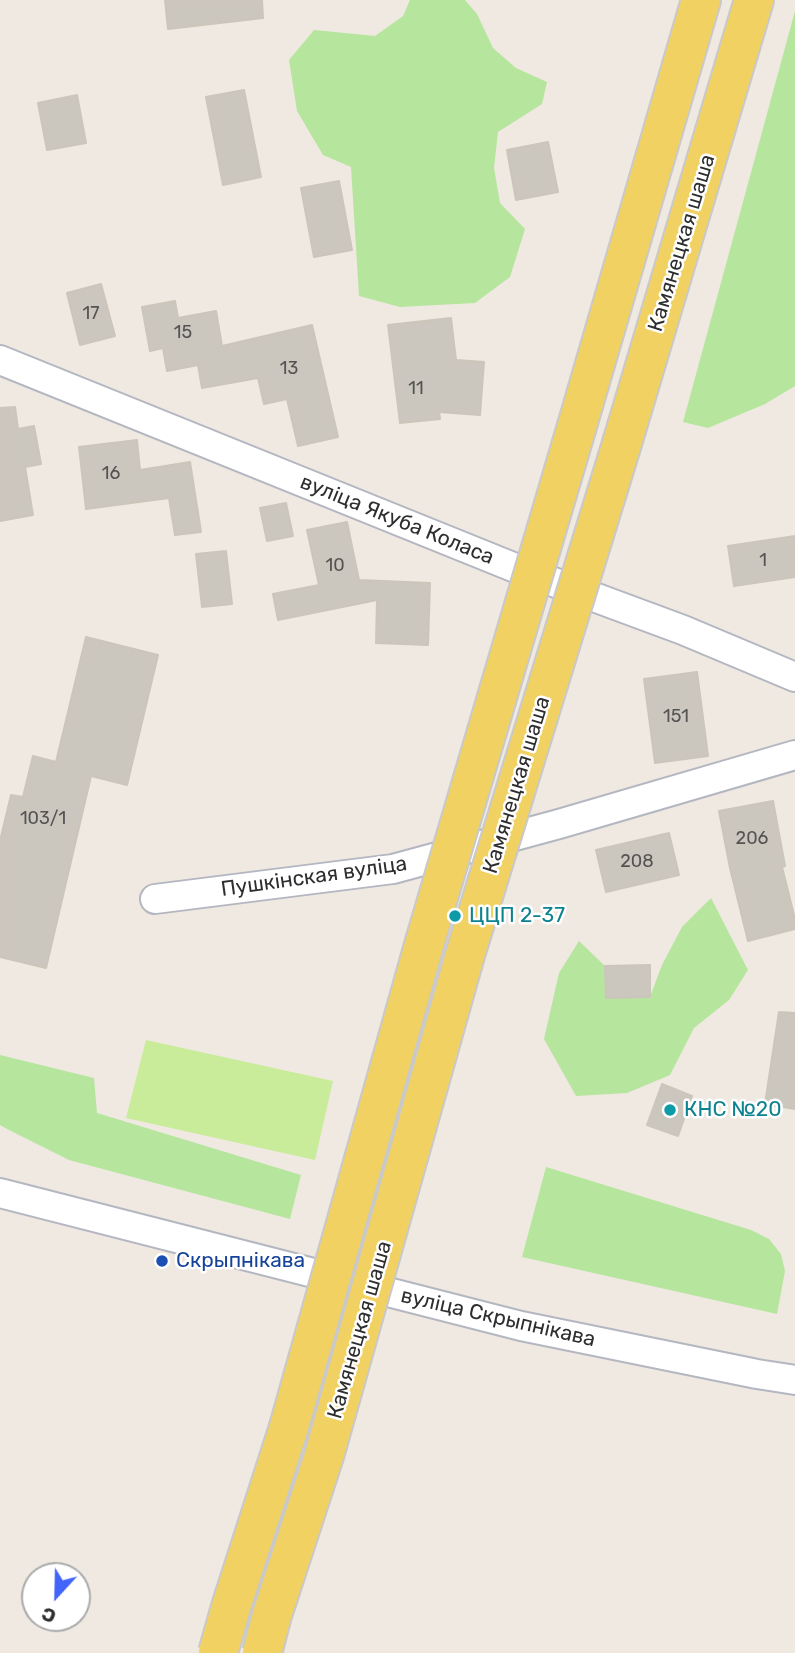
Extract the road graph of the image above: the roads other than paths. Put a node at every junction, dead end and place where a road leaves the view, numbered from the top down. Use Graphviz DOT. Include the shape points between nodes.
graph roads {
  1 [pos="701,0"];
  2 [pos="754,0"];
  3 [pos="0,360"];
  4 [pos="795,677"];
  5 [pos="795,755"];
  6 [pos="155,899"];
  7 [pos="0,1193"];
  8 [pos="795,1380"];
  9 [pos="218,1653"];
  10 [pos="262,1653"];
  1 -- 9 [label="main road, Камянецкая шаша, bridge" via="424,945 289,1427"];
  2 -- 10 [label="main road, Камянецкая шаша, bridge" via="465,955 324,1456"];
  3 -- 4 [label="street, вуліца Якуба Коласа"];
  5 -- 6 [label="street, Пушкінская вуліца" via="393,869"];
  7 -- 8 [label="street, вуліца Скрыпнікава" via="521,1326"];
}
